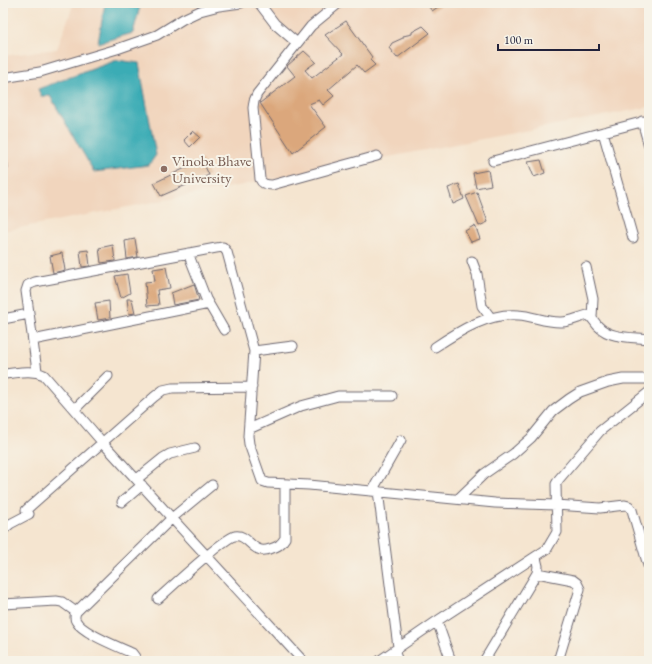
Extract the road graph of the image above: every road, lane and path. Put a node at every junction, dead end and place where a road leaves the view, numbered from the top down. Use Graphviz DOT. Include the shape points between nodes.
graph roads {
  1 [pos="241,3"];
  2 [pos="259,3"];
  3 [pos="339,3"];
  4 [pos="296,43"];
  5 [pos="3,78"];
  6 [pos="646,121"];
  7 [pos="603,132"];
  8 [pos="649,146"];
  9 [pos="377,156"];
  10 [pos="493,161"];
  11 [pos="633,238"];
  12 [pos="188,253"];
  13 [pos="472,260"];
  14 [pos="586,267"];
  15 [pos="209,304"];
  16 [pos="29,314"];
  17 [pos="592,317"];
  18 [pos="3,318"];
  19 [pos="490,318"];
  20 [pos="224,330"];
  21 [pos="649,339"];
  22 [pos="33,340"];
  23 [pos="293,346"];
  24 [pos="435,347"];
  25 [pos="254,351"];
  26 [pos="38,372"];
  27 [pos="3,374"];
  28 [pos="108,376"];
  29 [pos="649,379"];
  30 [pos="252,387"];
  31 [pos="649,392"];
  32 [pos="392,396"];
  33 [pos="75,409"];
  34 [pos="249,429"];
  35 [pos="401,440"];
  36 [pos="104,443"];
  37 [pos="195,448"];
  38 [pos="140,482"];
  39 [pos="285,484"];
  40 [pos="212,485"];
  41 [pos="375,491"];
  42 [pos="458,499"];
  43 [pos="122,502"];
  44 [pos="556,504"];
  45 [pos="172,518"];
  46 [pos="3,530"];
  47 [pos="207,556"];
  48 [pos="536,558"];
  49 [pos="649,569"];
  50 [pos="537,573"];
  51 [pos="158,599"];
  52 [pos="3,604"];
  53 [pos="76,612"];
  54 [pos="437,621"];
  55 [pos="396,649"];
  56 [pos="134,661"];
  57 [pos="303,661"];
  58 [pos="379,661"];
  59 [pos="398,661"];
  60 [pos="451,661"];
  61 [pos="484,661"];
  62 [pos="558,661"];
  1 -- 5 [label="street" via="200,11 157,36 117,49 40,72"];
  2 -- 4 [label="street" via="274,24"];
  3 -- 4 [label="street" via="311,26"];
  4 -- 9 [label="street" via="254,101 258,172 261,182 272,185"];
  6 -- 7 [label="street"];
  6 -- 8 [label="street"];
  7 -- 10 [label="street"];
  7 -- 11 [label="street"];
  12 -- 15 [label="street"];
  12 -- 16 [label="street" via="34,282 28,285 26,291"];
  12 -- 25 [label="street" via="223,247 228,252"];
  13 -- 19 [label="street" via="477,274 480,300"];
  14 -- 17 [label="street" via="593,299"];
  15 -- 20 [label="street"];
  15 -- 22 [label="street"];
  16 -- 18 [label="street"];
  16 -- 22 [label="street"];
  17 -- 19 [label="street" via="588,315 563,322 519,314"];
  17 -- 21 [label="street" via="598,327 609,334"];
  19 -- 24 [label="street" via="456,333"];
  22 -- 26 [label="street"];
  23 -- 25 [label="street"];
  25 -- 30 [label="street"];
  26 -- 27 [label="street"];
  26 -- 33 [label="street" via="44,375"];
  28 -- 33 [label="street"];
  29 -- 42 [label="street" via="608,382 580,392 553,411 531,438 484,474"];
  30 -- 34 [label="street"];
  30 -- 36 [label="street" via="163,390"];
  31 -- 44 [label="street" via="594,437 559,479 556,484"];
  32 -- 34 [label="street" via="338,396 301,406"];
  33 -- 36 [label="street"];
  34 -- 39 [label="street" via="249,444 262,481"];
  35 -- 41 [label="street"];
  36 -- 38 [label="street"];
  36 -- 46 [label="street" via="28,512"];
  37 -- 38 [label="street" via="163,458"];
  38 -- 43 [label="street"];
  38 -- 45 [label="street"];
  39 -- 41 [label="street"];
  39 -- 47 [label="street" via="284,538 281,544 275,548 258,549 242,536 234,536"];
  40 -- 45 [label="street"];
  41 -- 42 [label="street"];
  41 -- 55 [label="street"];
  42 -- 44 [label="street" via="495,503"];
  44 -- 48 [label="street" via="557,532 547,549"];
  44 -- 49 [label="street" via="600,508 629,506"];
  45 -- 47 [label="street"];
  45 -- 53 [label="street"];
  47 -- 51 [label="street"];
  47 -- 57 [label="street"];
  48 -- 50 [label="street"];
  48 -- 54 [label="street"];
  50 -- 61 [label="street"];
  50 -- 62 [label="street" via="573,580 580,589"];
  52 -- 53 [label="street" via="56,601 62,602"];
  53 -- 56 [label="street" via="76,622 87,632 132,654"];
  54 -- 55 [label="street"];
  54 -- 60 [label="street"];
  55 -- 58 [label="street"];
  55 -- 59 [label="street"];
}
